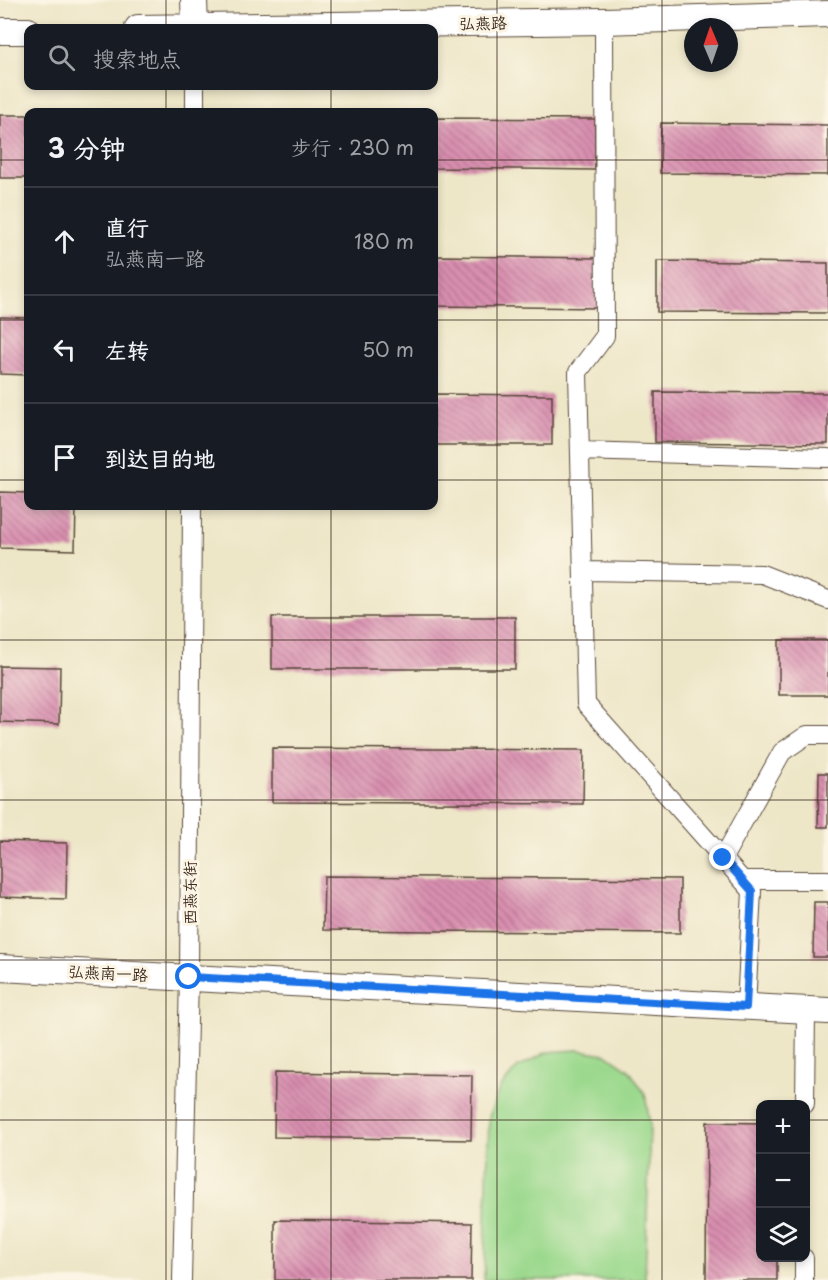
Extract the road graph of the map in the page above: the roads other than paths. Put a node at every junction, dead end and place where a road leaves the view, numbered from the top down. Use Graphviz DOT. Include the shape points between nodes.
graph roads {
  1 [pos="194,0"];
  2 [pos="828,14"];
  3 [pos="604,21"];
  4 [pos="195,24"];
  5 [pos="429,24"];
  6 [pos="0,31"];
  7 [pos="24,31"];
  8 [pos="195,90"];
  9 [pos="195,108"];
  10 [pos="580,452"];
  11 [pos="828,458"];
  12 [pos="192,510"];
  13 [pos="583,571"];
  14 [pos="828,600"];
  15 [pos="828,735"];
  16 [pos="723,858"];
  17 [pos="742,880"];
  18 [pos="828,880"];
  19 [pos="0,968"];
  20 [pos="189,977"];
  21 [pos="746,1007"];
  22 [pos="817,1010"];
  23 [pos="806,1100"];
  24 [pos="804,1262"];
  25 [pos="182,1280"];
  26 [pos="804,1280"];
  1 -- 4 [label="street"];
  2 -- 3 [label="street, 弘燕路"];
  3 -- 5 [label="street, 弘燕路"];
  3 -- 10 [label="street" via="605,336 578,372"];
  6 -- 7 [label="street"];
  8 -- 9 [label="street"];
  10 -- 11 [label="street"];
  10 -- 13 [label="street"];
  12 -- 20 [label="street, 西燕东街"];
  13 -- 14 [label="street" via="762,574"];
  13 -- 16 [label="street" via="586,704"];
  15 -- 16 [label="street" via="807,735 782,752"];
  16 -- 17 [label="street"];
  17 -- 18 [label="street"];
  17 -- 21 [label="street" via="752,891"];
  19 -- 20 [label="street, 弘燕南一路"];
  20 -- 21 [label="street, 弘燕南一路"];
  20 -- 25 [label="street, 西燕东街"];
  21 -- 22 [label="street, 弘燕南一路"];
  22 -- 23 [label="street"];
  24 -- 26 [label="street"];
}
